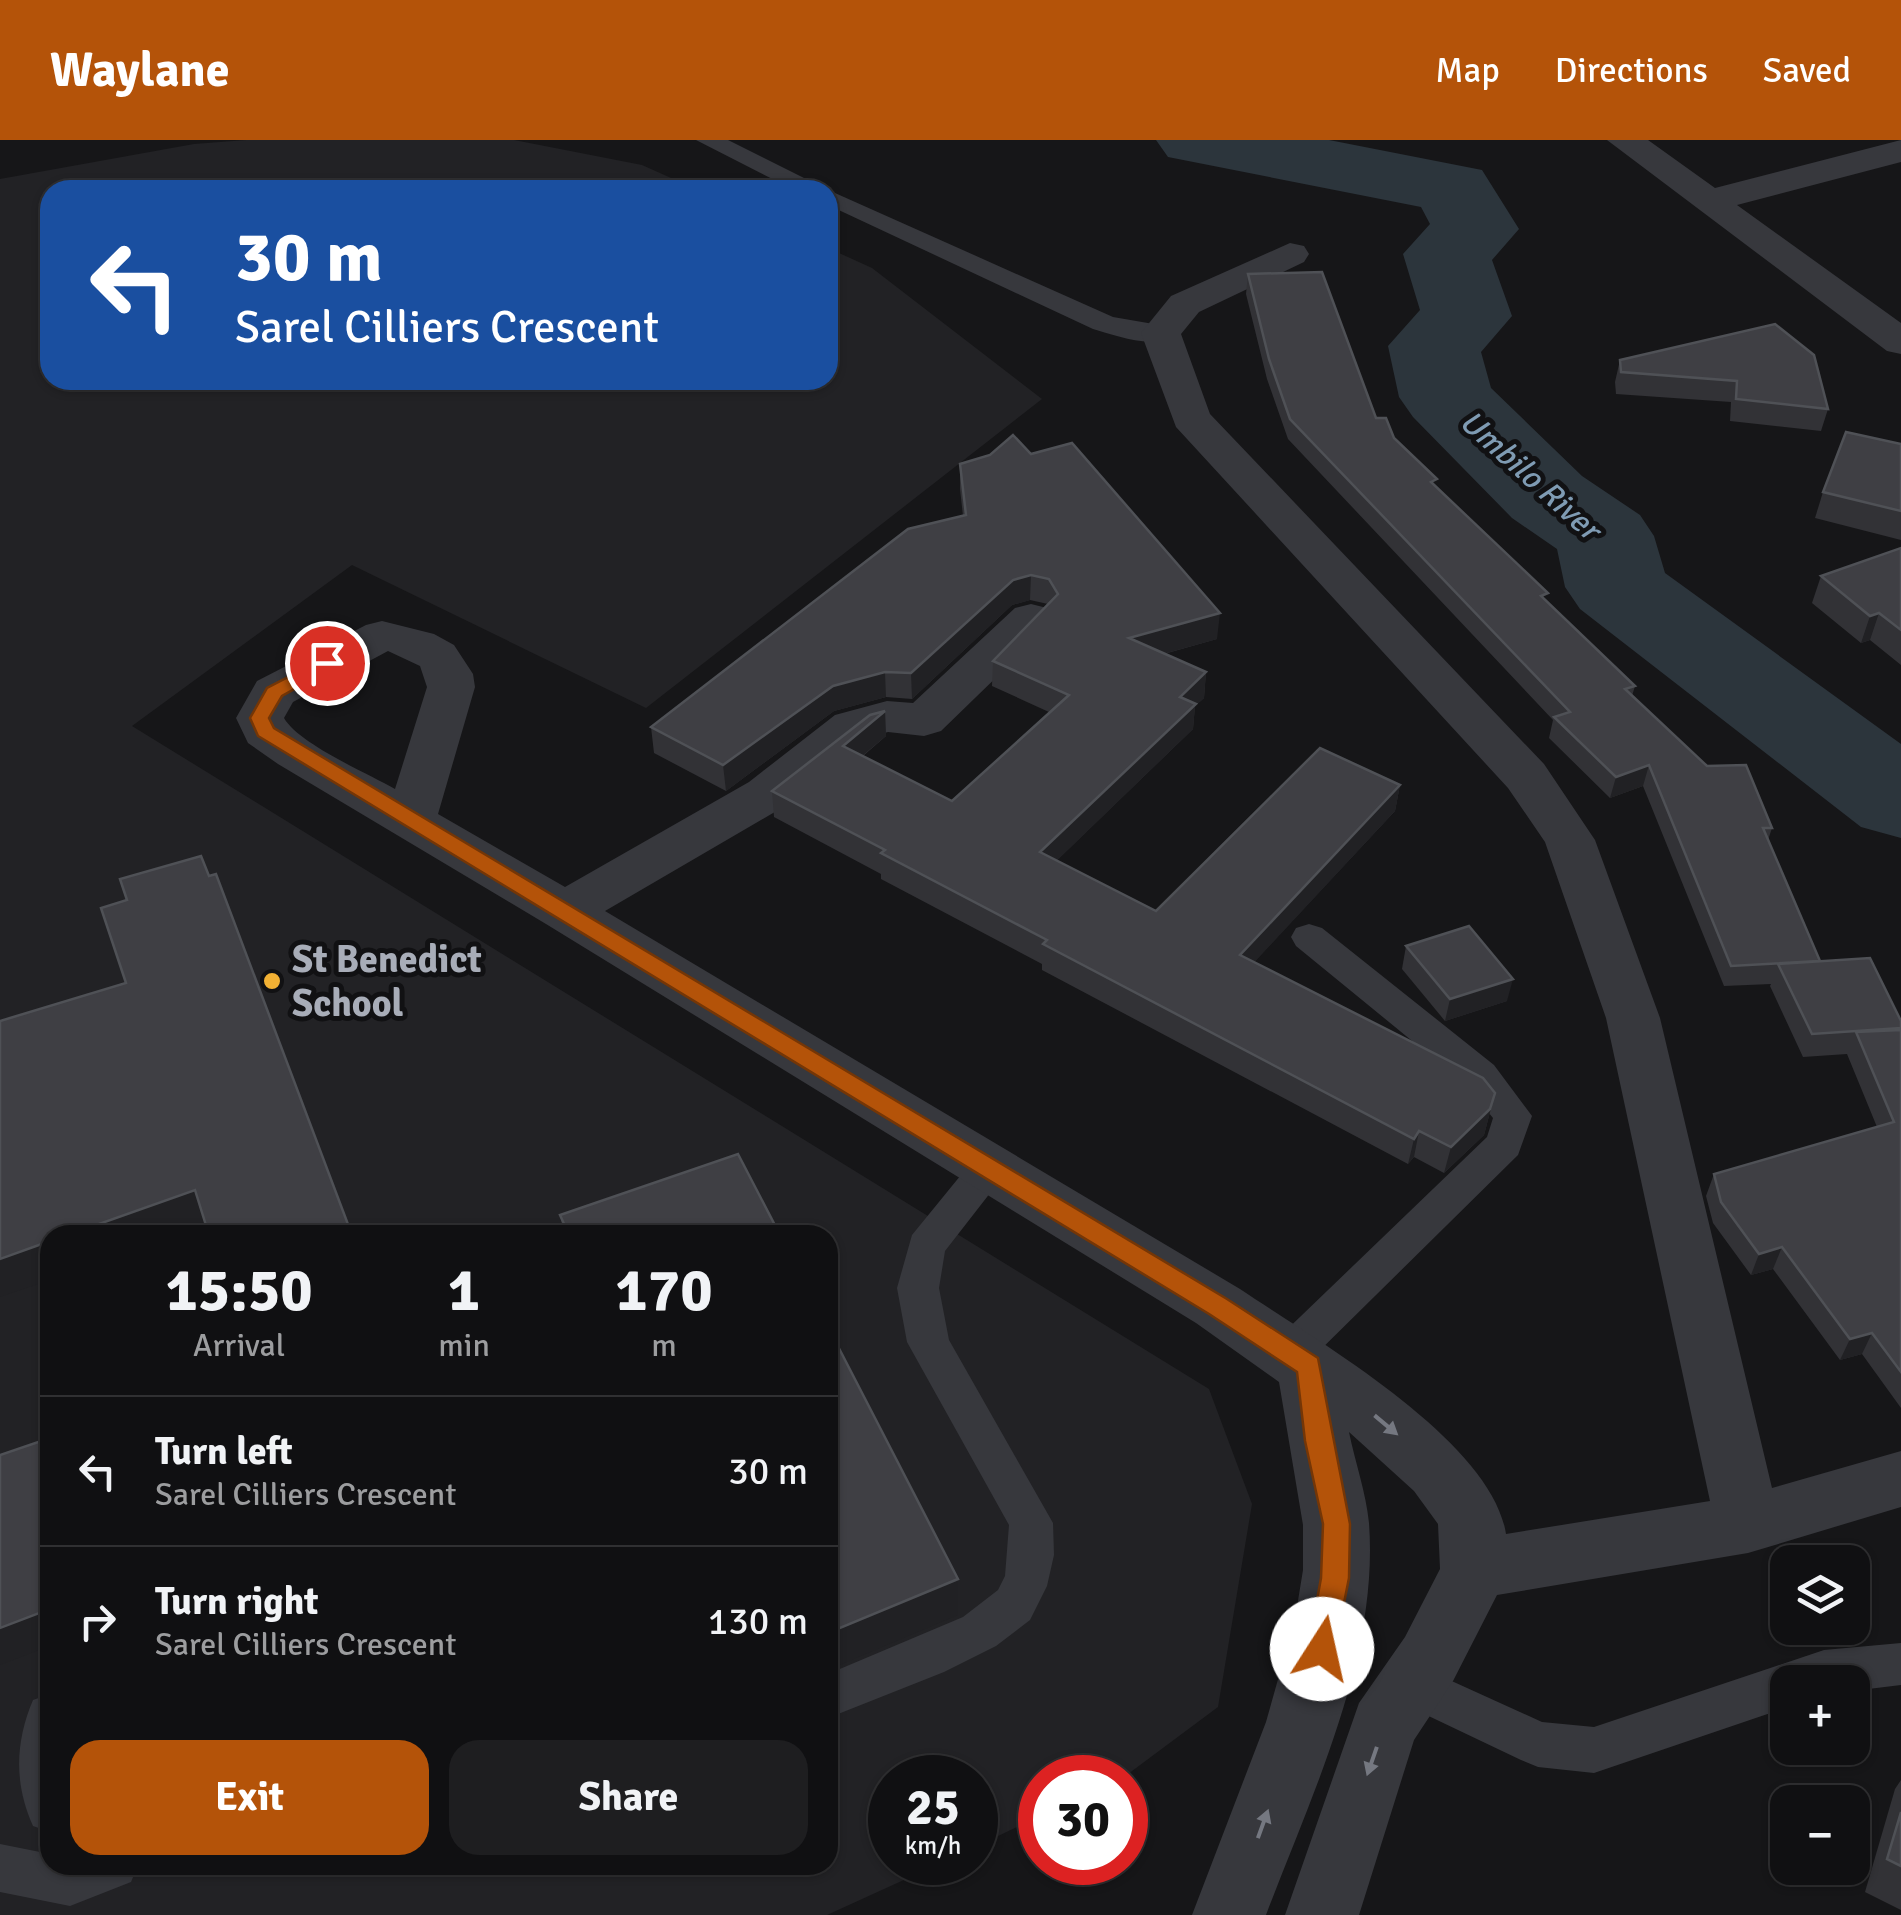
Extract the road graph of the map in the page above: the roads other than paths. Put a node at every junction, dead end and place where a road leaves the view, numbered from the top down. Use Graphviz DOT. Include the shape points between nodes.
graph roads {
  1 [pos="708,140"];
  2 [pos="1625,140"];
  3 [pos="1901,151"];
  4 [pos="793,180"];
  5 [pos="838,201"];
  6 [pos="1708,201"];
  7 [pos="1290,254"];
  8 [pos="1160,333"];
  9 [pos="1901,342"];
  10 [pos="1031,618"];
  11 [pos="411,819"];
  12 [pos="564,911"];
  13 [pos="1309,937"];
  14 [pos="988,1170"];
  15 [pos="1299,1360"];
  16 [pos="1901,1478"];
  17 [pos="1748,1524"];
  18 [pos="1473,1568"];
  19 [pos="1901,1664"];
  20 [pos="1870,1667"];
  21 [pos="1412,1685"];
  22 [pos="1770,1691"];
  23 [pos="838,1692"];
  24 [pos="0,1868"];
  25 [pos="80,1882"];
  26 [pos="1229,1915"];
  27 [pos="1322,1915"];
  1 -- 4 [label="lane"];
  2 -- 6 [label="street"];
  3 -- 6 [label="street"];
  5 -- 8 [label="lane" via="1103,323"];
  6 -- 9 [label="street"];
  7 -- 8 [label="street" via="1184,304"];
  8 -- 17 [label="street" via="1191,418 1526,776 1570,840 1634,1018"];
  10 -- 12 [label="street" via="924,720 887,716 852,726 767,794"];
  11 -- 11 [label="street" via="266,732 260,718 274,692 382,635 423,645 450,670 451,687"];
  11 -- 12 [label="street"];
  12 -- 14 [label="street"];
  13 -- 15 [label="lane" via="1480,1075 1513,1116 1504,1144"];
  14 -- 15 [label="street"];
  14 -- 23 [label="lane" via="926,1246 918,1288 928,1342 1031,1523 1026,1580 1014,1605 991,1624"];
  15 -- 18 [label="street, one-way" via="1438,1471 1473,1529"];
  26 -- 15 [label="street, one-way" via="1322,1649 1335,1578 1336,1524"];
  16 -- 17 [label="street"];
  17 -- 18 [label="street"];
  18 -- 21 [label="street" via="1460,1604"];
  19 -- 20 [label="lane"];
  21 -- 22 [label="lane" via="1538,1744 1594,1750"];
  21 -- 27 [label="street, one-way" via="1384,1726"];
  24 -- 25 [label="lane"];
}
